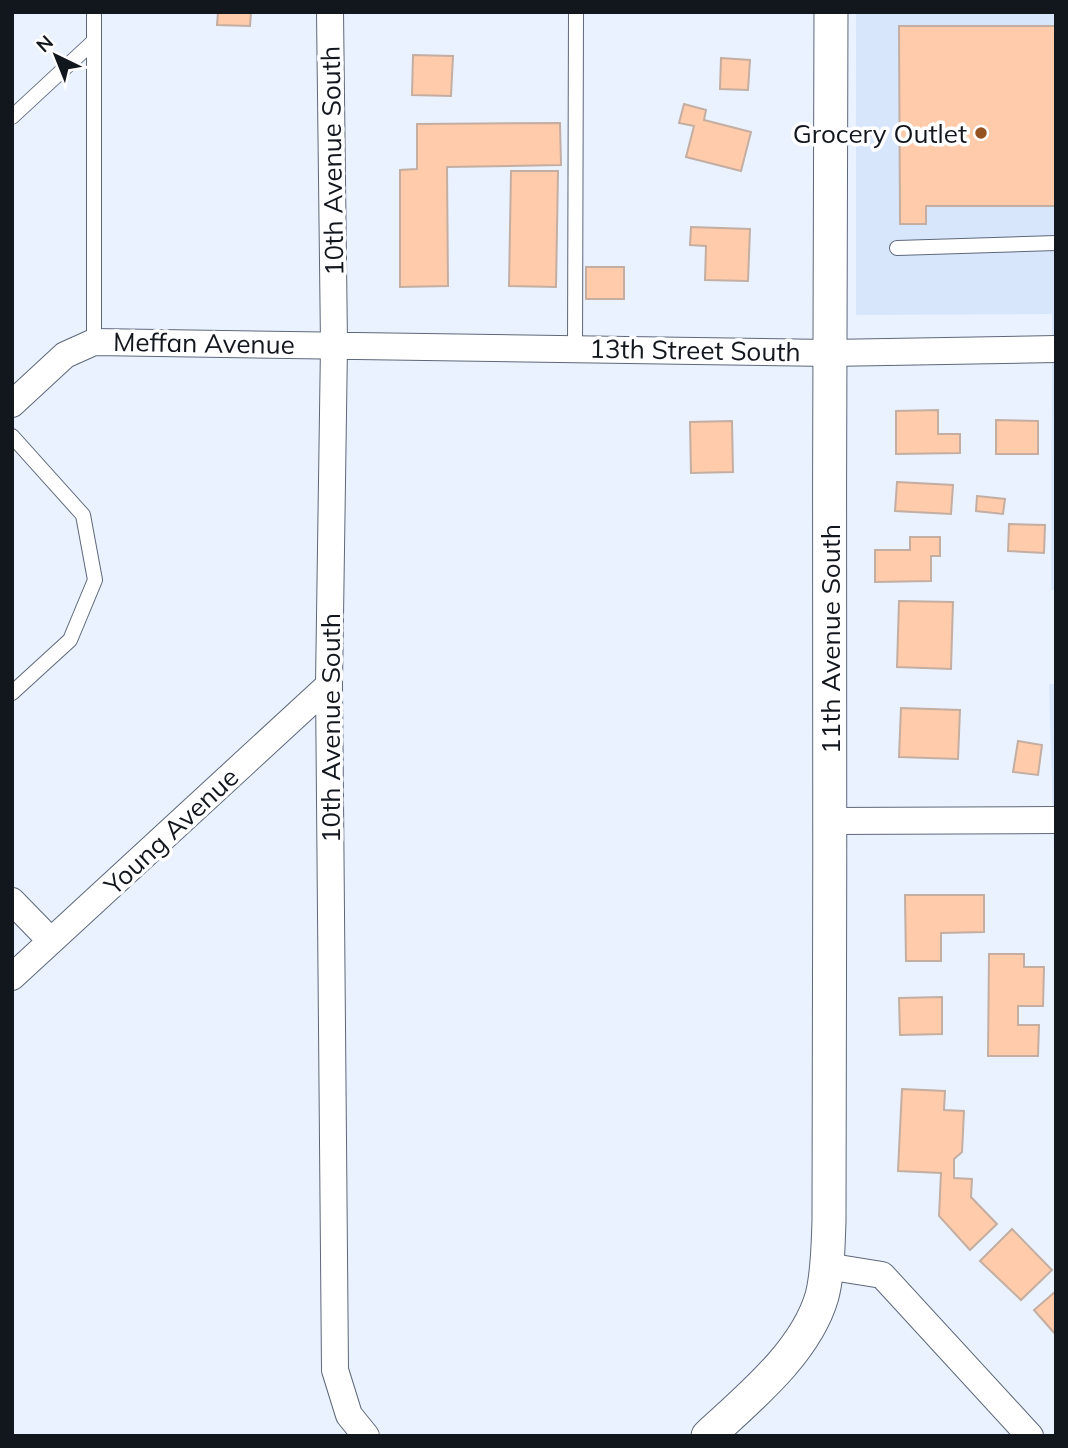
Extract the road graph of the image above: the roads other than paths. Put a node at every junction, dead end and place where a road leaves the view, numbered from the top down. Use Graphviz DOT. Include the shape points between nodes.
graph roads {
  1 [pos="94,12"];
  2 [pos="330,12"];
  3 [pos="576,12"];
  4 [pos="831,12"];
  5 [pos="94,41"];
  6 [pos="12,117"];
  7 [pos="1056,243"];
  8 [pos="897,248"];
  9 [pos="94,342"];
  10 [pos="334,345"];
  11 [pos="575,348"];
  12 [pos="1056,349"];
  13 [pos="829,353"];
  14 [pos="12,404"];
  15 [pos="12,436"];
  16 [pos="329,685"];
  17 [pos="12,693"];
  18 [pos="1056,820"];
  19 [pos="831,821"];
  20 [pos="12,901"];
  21 [pos="51,941"];
  22 [pos="12,977"];
  23 [pos="826,1266"];
  24 [pos="366,1436"];
  25 [pos="708,1436"];
  26 [pos="1030,1436"];
  1 -- 5 [label="lane"];
  2 -- 10 [label="street, 10th Avenue South"];
  3 -- 11 [label="lane"];
  4 -- 13 [label="street, 11th Avenue South"];
  5 -- 6 [label="lane"];
  5 -- 9 [label="lane"];
  7 -- 8 [label="lane"];
  9 -- 10 [label="street, Meffan Avenue"];
  9 -- 14 [label="street, Meffan Avenue" via="65,355"];
  10 -- 11 [label="street, 13th Street South"];
  10 -- 16 [label="street, 10th Avenue South"];
  11 -- 13 [label="street, 13th Street South"];
  12 -- 13 [label="street, 13th Street South"];
  13 -- 19 [label="street, 11th Avenue South"];
  15 -- 17 [label="lane" via="83,515 95,580 70,640"];
  16 -- 21 [label="street, Young Avenue"];
  16 -- 24 [label="street, 10th Avenue South" via="335,1370 349,1415"];
  18 -- 19 [label="street"];
  19 -- 23 [label="street, 11th Avenue South"];
  20 -- 21 [label="street"];
  21 -- 22 [label="street, Young Avenue"];
  23 -- 25 [label="street, 11th Avenue South" via="822,1296 808,1329 755,1392"];
  23 -- 26 [label="street" via="882,1275"];
}
